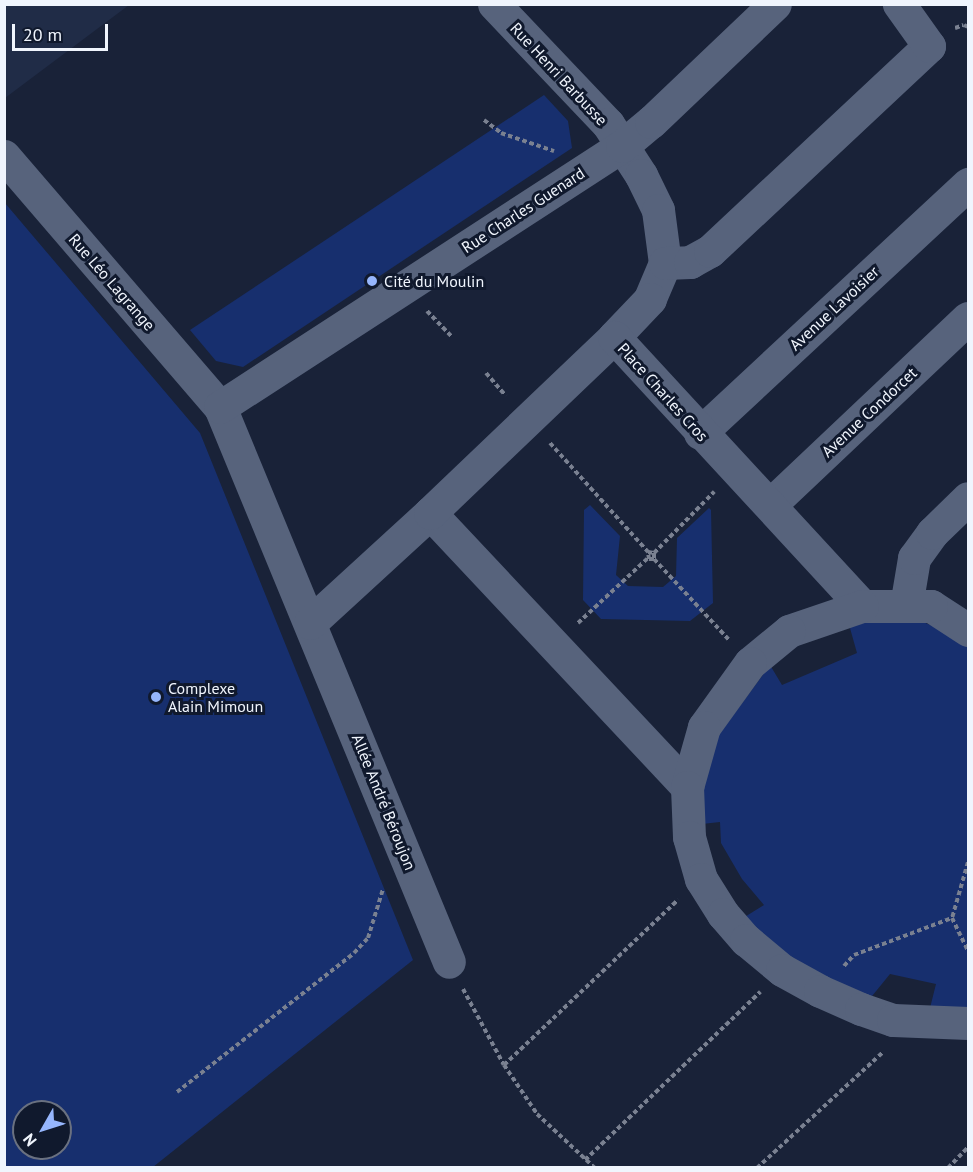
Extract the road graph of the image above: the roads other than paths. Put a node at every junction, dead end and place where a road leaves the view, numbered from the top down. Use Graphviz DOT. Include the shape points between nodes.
graph roads {
  1 [pos="775,4"];
  2 [pos="899,4"];
  3 [pos="499,10"];
  4 [pos="622,146"];
  5 [pos="4,156"];
  6 [pos="969,184"];
  7 [pos="665,263"];
  8 [pos="969,318"];
  9 [pos="614,337"];
  10 [pos="220,407"];
  11 [pos="700,433"];
  12 [pos="969,498"];
  13 [pos="770,505"];
  14 [pos="430,513"];
  15 [pos="862,606"];
  16 [pos="906,606"];
  17 [pos="310,623"];
  18 [pos="969,630"];
  19 [pos="687,787"];
  20 [pos="449,962"];
  21 [pos="969,1023"];
  1 -- 4 [label="street, Rue Charles Guenard"];
  2 -- 7 [label="street" via="929,46 710,251 690,262"];
  3 -- 4 [label="street, Rue Henri Barbusse" via="608,124"];
  4 -- 7 [label="street, Rue Henri Barbusse" via="658,210"];
  4 -- 10 [label="street, Rue Charles Guenard"];
  5 -- 10 [label="street, Rue Léo Lagrange"];
  6 -- 11 [label="street, Avenue Lavoisier"];
  7 -- 9 [label="street" via="650,299"];
  8 -- 13 [label="street, Avenue Condorcet"];
  9 -- 11 [label="street, Place Charles Cros"];
  9 -- 14 [label="street, Place Charles Cros"];
  10 -- 17 [label="street, Allée André Béroujon"];
  11 -- 13 [label="street, Place Charles Cros"];
  12 -- 16 [label="street" via="932,533 914,558"];
  13 -- 15 [label="street, Place Charles Cros"];
  14 -- 17 [label="street, Place Charles Cros"];
  14 -- 19 [label="street"];
  15 -- 16 [label="street"];
  15 -- 19 [label="street" via="789,631 750,663 704,727"];
  16 -- 18 [label="street" via="931,606"];
  17 -- 20 [label="street, Allée André Béroujon"];
  19 -- 21 [label="street" via="689,837 701,879 723,914 746,940 782,970 820,991 893,1020"];
}
